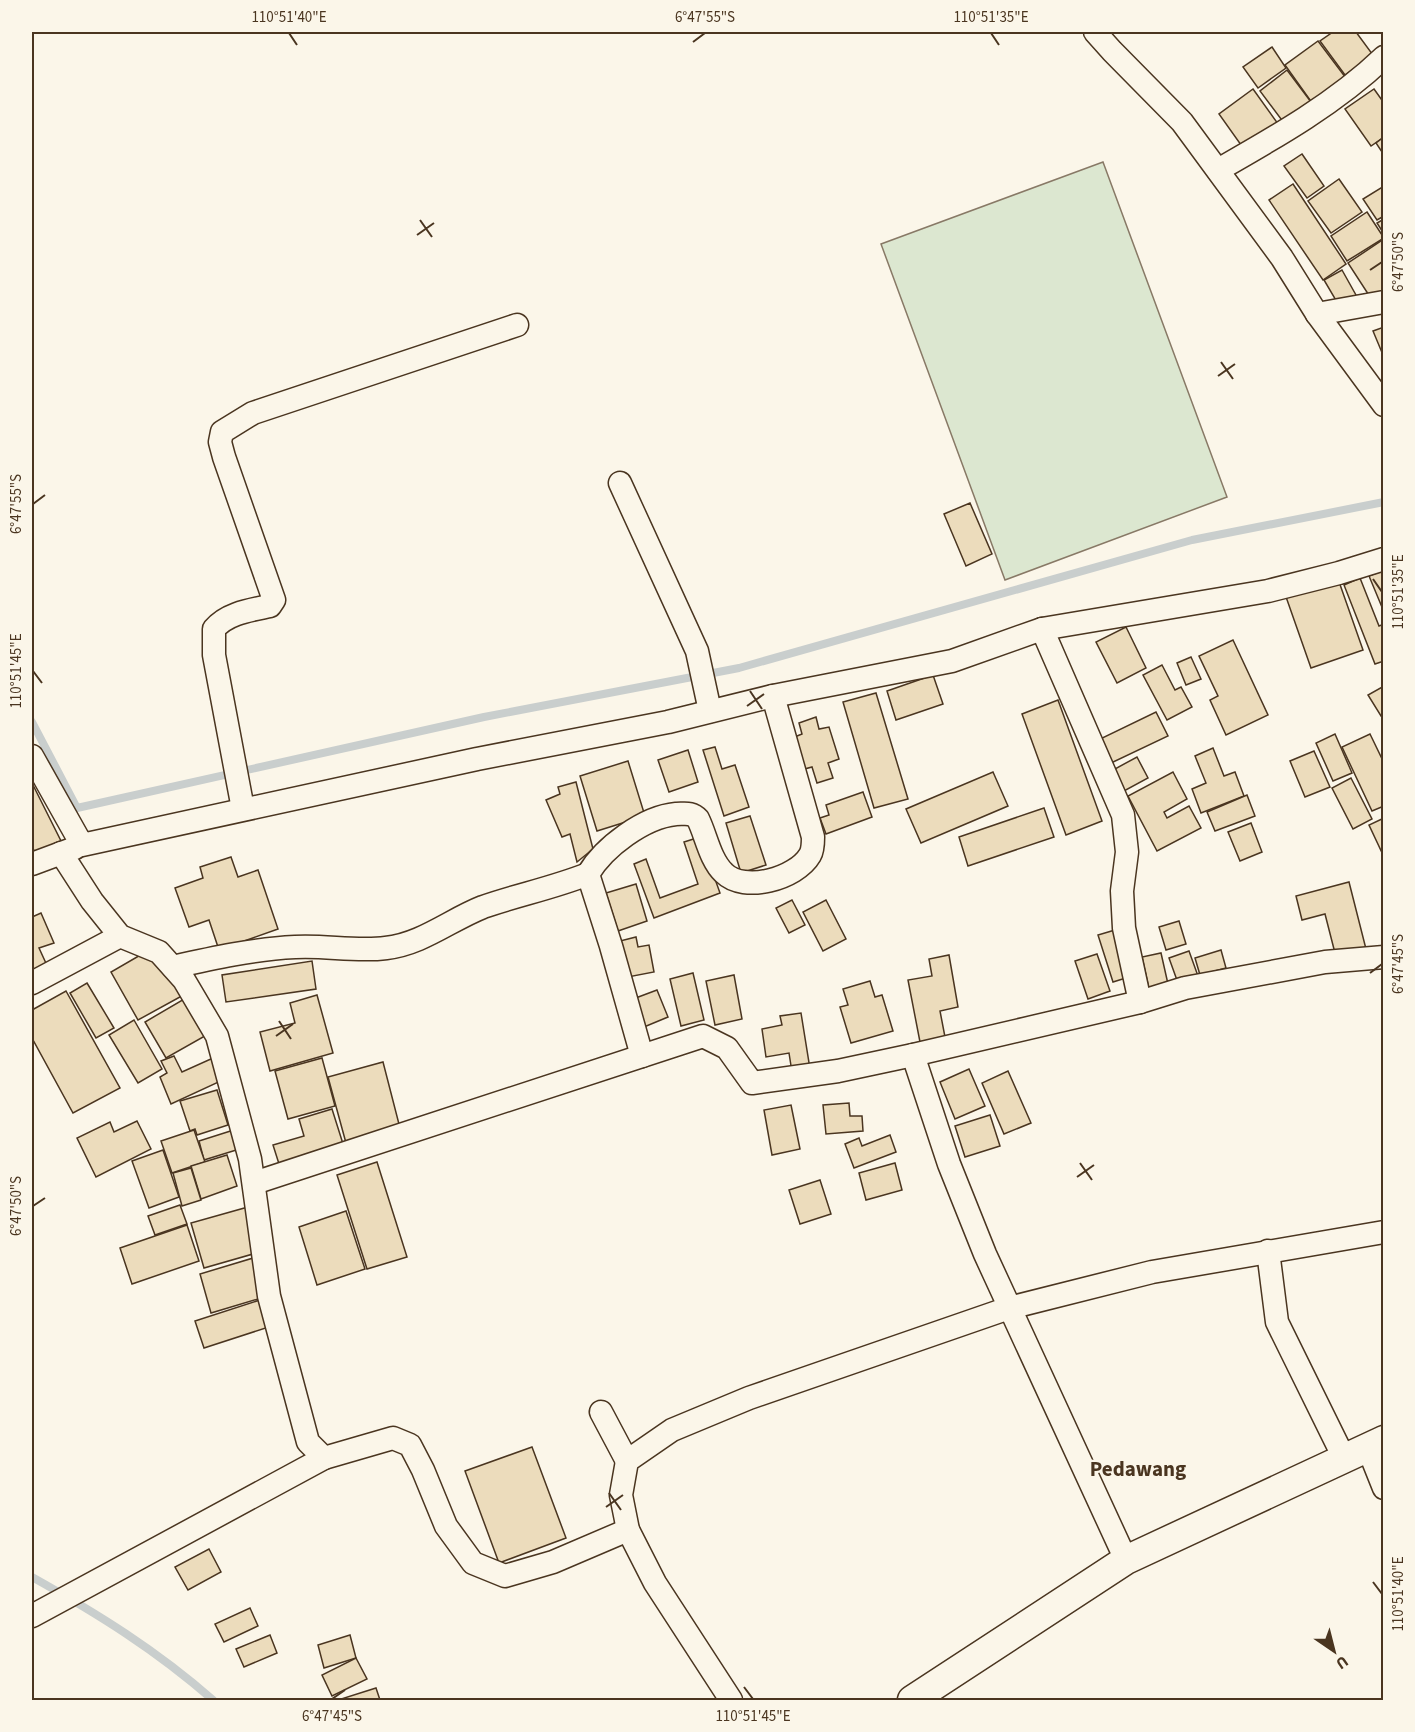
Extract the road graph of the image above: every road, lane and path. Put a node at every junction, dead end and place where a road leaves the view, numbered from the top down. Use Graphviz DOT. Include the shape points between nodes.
graph roads {
  1 [pos="1095,32"];
  2 [pos="1383,57"];
  3 [pos="1218,170"];
  4 [pos="1383,302"];
  5 [pos="1317,314"];
  6 [pos="517,325"];
  7 [pos="1383,405"];
  8 [pos="620,483"];
  9 [pos="1383,559"];
  10 [pos="1042,629"];
  11 [pos="773,696"];
  12 [pos="708,702"];
  13 [pos="32,756"];
  14 [pos="242,799"];
  15 [pos="82,845"];
  16 [pos="61,853"];
  17 [pos="32,864"];
  18 [pos="588,874"];
  19 [pos="120,936"];
  20 [pos="1383,957"];
  21 [pos="173,967"];
  22 [pos="32,983"];
  23 [pos="1140,1002"];
  24 [pos="913,1055"];
  25 [pos="642,1056"];
  26 [pos="254,1182"];
  27 [pos="1383,1232"];
  28 [pos="1268,1251"];
  29 [pos="1009,1308"];
  30 [pos="601,1412"];
  31 [pos="1365,1449"];
  32 [pos="324,1458"];
  33 [pos="627,1461"];
  34 [pos="1383,1488"];
  35 [pos="628,1530"];
  36 [pos="1126,1560"];
  37 [pos="32,1616"];
  38 [pos="731,1701"];
  39 [pos="912,1701"];
  1 -- 3 [label="street" via="1182,122"];
  2 -- 3 [label="street" via="1358,81"];
  3 -- 5 [label="street"];
  4 -- 5 [label="street"];
  5 -- 7 [label="street"];
  6 -- 14 [label="street" via="253,413 222,432 224,457 274,600 270,606 221,621 214,629 214,655"];
  8 -- 12 [label="street" via="701,661"];
  9 -- 10 [label="street" via="1268,591"];
  10 -- 11 [label="street" via="952,661"];
  10 -- 23 [label="street" via="1123,814 1127,852 1122,891 1124,928"];
  11 -- 12 [label="street"];
  11 -- 18 [label="street" via="813,837 810,856 776,879 755,884 737,880 725,875 718,866 698,819 688,813 665,815 621,839"];
  12 -- 14 [label="street" via="668,722"];
  13 -- 15 [label="street"];
  14 -- 15 [label="street"];
  15 -- 16 [label="street"];
  16 -- 17 [label="street"];
  16 -- 19 [label="street"];
  18 -- 21 [label="street" via="507,899 432,934 387,948 292,947"];
  18 -- 25 [label="street"];
  19 -- 21 [label="street" via="159,952"];
  19 -- 22 [label="street"];
  20 -- 23 [label="street" via="1325,962 1196,985"];
  21 -- 26 [label="street" via="217,1036"];
  23 -- 24 [label="street"];
  24 -- 25 [label="street" via="752,1083 727,1048 704,1036"];
  24 -- 29 [label="street" via="949,1164"];
  25 -- 26 [label="street"];
  26 -- 32 [label="street" via="269,1296 308,1442"];
  27 -- 28 [label="street"];
  28 -- 29 [label="street" via="1152,1272"];
  28 -- 31 [label="street" via="1277,1322"];
  29 -- 33 [label="street" via="749,1398 672,1430"];
  29 -- 36 [label="street"];
  30 -- 33 [label="street"];
  31 -- 34 [label="street"];
  31 -- 36 [label="street"];
  32 -- 35 [label="street" via="393,1438 410,1445 446,1526 473,1563 506,1576 553,1562"];
  32 -- 37 [label="street"];
  33 -- 35 [label="street" via="621,1495"];
  35 -- 38 [label="street" via="655,1583"];
  36 -- 39 [label="street"];
}
